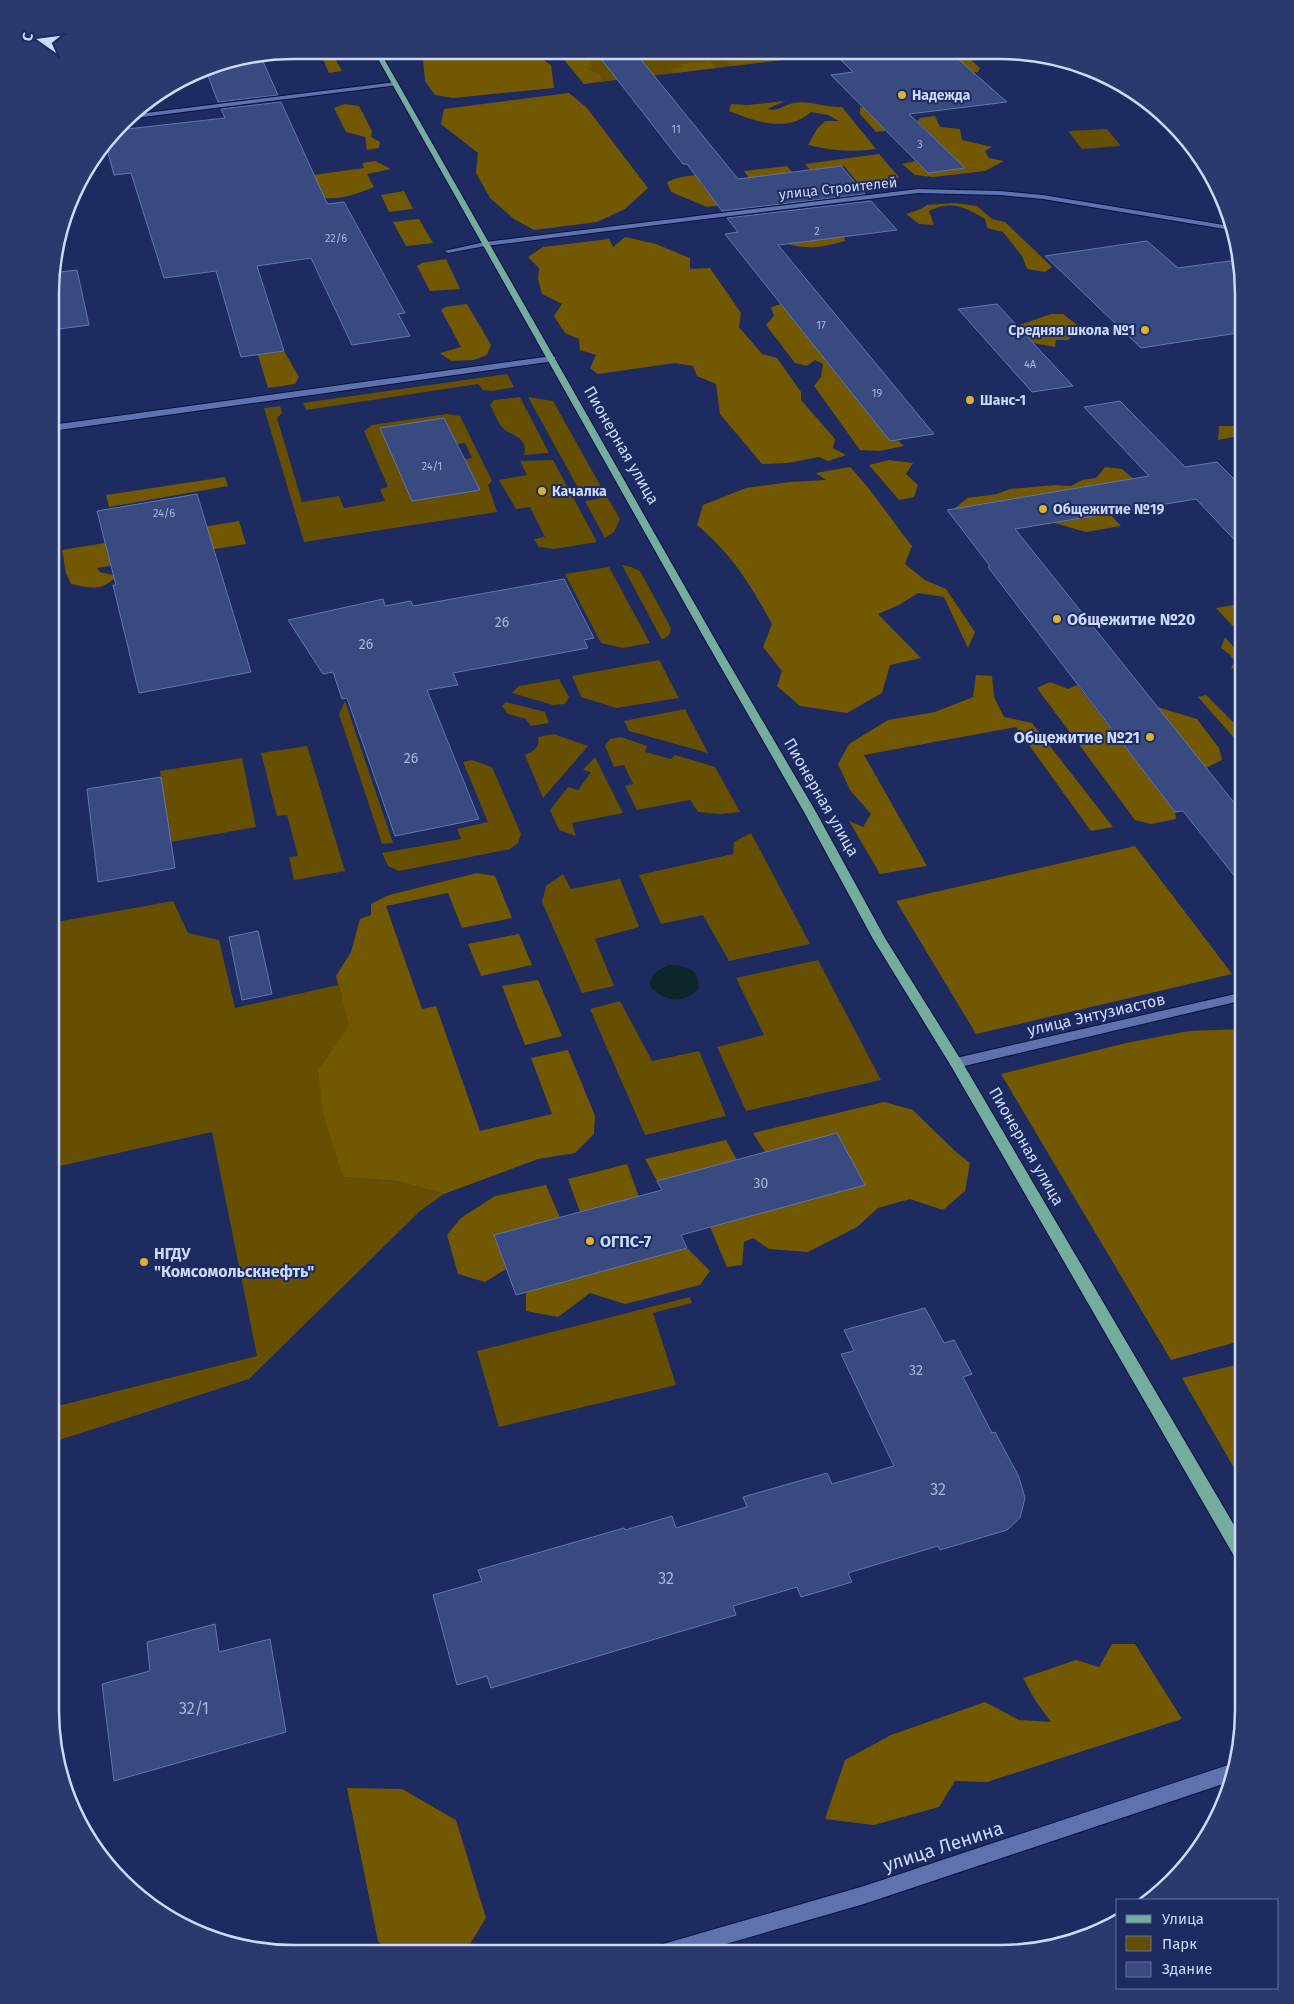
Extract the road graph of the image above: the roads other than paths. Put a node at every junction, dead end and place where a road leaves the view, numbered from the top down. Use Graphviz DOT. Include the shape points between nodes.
graph roads {
  1 [pos="381,59"];
  2 [pos="396,84"];
  3 [pos="141,115"];
  4 [pos="1225,227"];
  5 [pos="485,244"];
  6 [pos="448,251"];
  7 [pos="552,359"];
  8 [pos="59,427"];
  9 [pos="1235,998"];
  10 [pos="956,1063"];
  11 [pos="1235,1543"];
  12 [pos="1226,1775"];
  13 [pos="691,1945"];
  1 -- 2 [label="main road, Пионерная улица"];
  2 -- 3 [label="street"];
  2 -- 5 [label="main road, Пионерная улица"];
  4 -- 5 [label="street, улица Строителей" via="1043,197 926,191"];
  5 -- 6 [label="street, улица Строителей"];
  5 -- 7 [label="main road, Пионерная улица"];
  7 -- 8 [label="street"];
  7 -- 10 [label="main road, Пионерная улица" via="879,939"];
  9 -- 10 [label="street, улица Энтузиастов"];
  10 -- 11 [label="main road, Пионерная улица"];
  12 -- 13 [label="street, улица Ленина" via="864,1895"];
}
